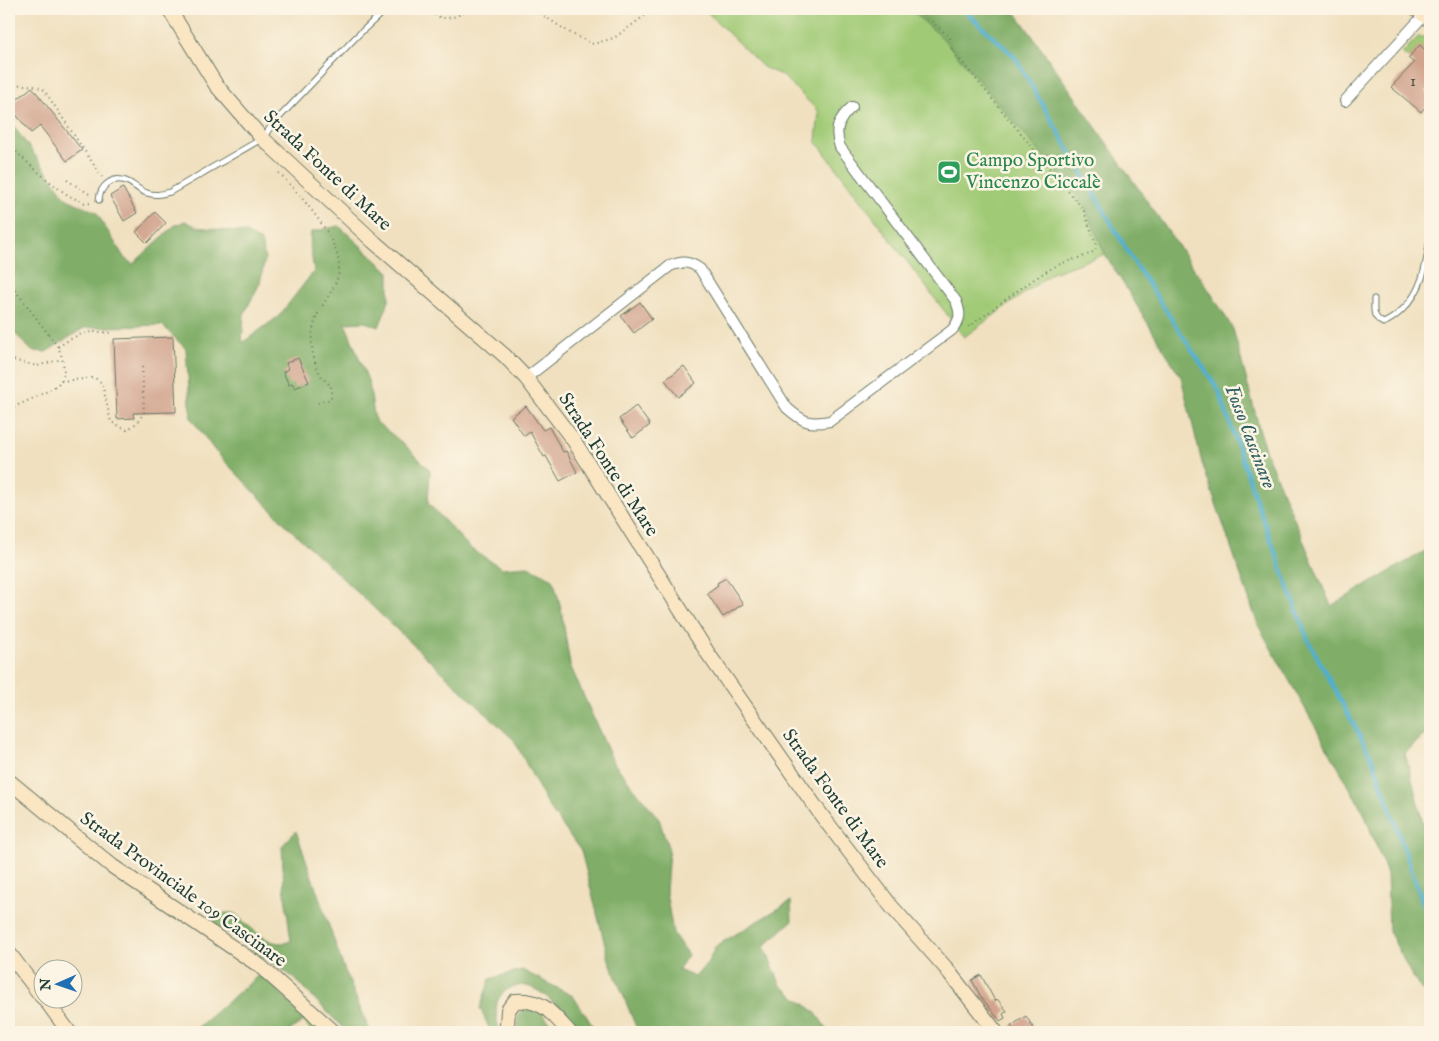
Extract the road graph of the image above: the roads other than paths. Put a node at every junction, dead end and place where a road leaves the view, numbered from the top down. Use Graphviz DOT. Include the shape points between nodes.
graph roads {
  1 [pos="169,9"];
  2 [pos="386,9"];
  3 [pos="1424,14"];
  4 [pos="1346,101"];
  5 [pos="852,108"];
  6 [pos="263,138"];
  7 [pos="99,200"];
  8 [pos="1430,238"];
  9 [pos="1374,300"];
  10 [pos="526,378"];
  11 [pos="9,780"];
  12 [pos="9,953"];
  13 [pos="32,983"];
  14 [pos="51,1008"];
  15 [pos="69,1032"];
  16 [pos="334,1032"];
  17 [pos="510,1032"];
  18 [pos="569,1032"];
  19 [pos="996,1032"];
  1 -- 6 [label="street, Strada Fonte di Mare" via="216,85"];
  2 -- 6 [label="lane"];
  3 -- 4 [label="street"];
  5 -- 10 [label="street" via="842,116 838,127 836,138 840,148 956,301 961,313 960,321 952,330 830,420 815,424 800,419 787,408 700,269 692,262 681,262 670,266"];
  6 -- 7 [label="lane" via="170,192 145,193 124,180 106,183"];
  6 -- 10 [label="street, Strada Fonte di Mare"];
  8 -- 9 [label="lane" via="1422,284 1411,302 1383,323 1374,313"];
  10 -- 19 [label="street, Strada Fonte di Mare" via="574,441 709,655 822,816 891,906"];
  11 -- 16 [label="street, Strada Provinciale 109 Cascinare" via="112,866 260,966"];
  12 -- 13 [label="street"];
  14 -- 15 [label="street"];
  17 -- 18 [label="street" via="508,1010 515,1001 526,1000 552,1012"];
}
